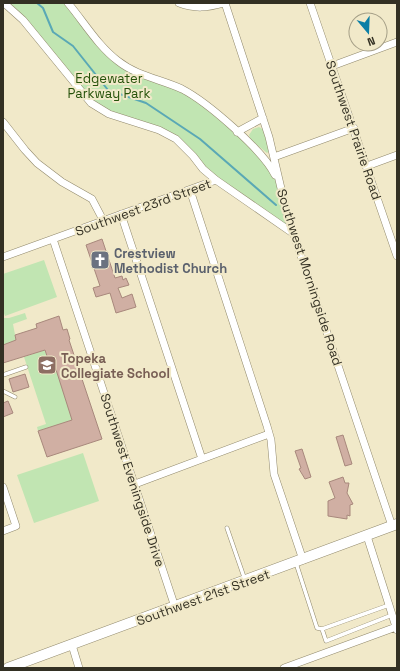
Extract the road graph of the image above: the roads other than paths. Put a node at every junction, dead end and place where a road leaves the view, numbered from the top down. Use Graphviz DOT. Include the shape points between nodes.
graph roads {
  1 [pos="4,3"];
  2 [pos="68,3"];
  3 [pos="179,3"];
  4 [pos="224,3"];
  5 [pos="310,3"];
  6 [pos="397,42"];
  7 [pos="332,66"];
  8 [pos="263,118"];
  9 [pos="3,122"];
  10 [pos="354,128"];
  11 [pos="237,132"];
  12 [pos="397,155"];
  13 [pos="274,157"];
  14 [pos="367,166"];
  15 [pos="278,178"];
  16 [pos="216,180"];
  17 [pos="190,190"];
  18 [pos="121,214"];
  19 [pos="103,220"];
  20 [pos="294,234"];
  21 [pos="53,239"];
  22 [pos="396,247"];
  23 [pos="397,256"];
  24 [pos="3,257"];
  25 [pos="26,367"];
  26 [pos="3,375"];
  27 [pos="3,391"];
  28 [pos="15,397"];
  29 [pos="269,434"];
  30 [pos="202,459"];
  31 [pos="135,484"];
  32 [pos="3,487"];
  33 [pos="394,525"];
  34 [pos="227,528"];
  35 [pos="3,531"];
  36 [pos="367,536"];
  37 [pos="299,561"];
  38 [pos="245,581"];
  39 [pos="389,605"];
  40 [pos="175,607"];
  41 [pos="392,615"];
  42 [pos="322,629"];
  43 [pos="397,629"];
  44 [pos="72,645"];
  45 [pos="8,668"];
  46 [pos="79,668"];
  47 [pos="284,668"];
  1 -- 16 [label="street" via="23,20 91,103 109,114 172,137"];
  2 -- 11 [label="street" via="101,45 118,61 139,74 166,83 197,98"];
  3 -- 4 [label="street" via="190,7 208,8"];
  4 -- 8 [label="street, Southwest Morningside Road"];
  5 -- 7 [label="street, Southwest Prairie Road"];
  6 -- 7 [label="street"];
  7 -- 10 [label="street, Southwest Prairie Road"];
  8 -- 11 [label="street"];
  8 -- 13 [label="street, Southwest Morningside Road"];
  9 -- 19 [label="street" via="37,163 62,182 92,199"];
  10 -- 13 [label="street"];
  10 -- 14 [label="street, Southwest Prairie Road"];
  11 -- 15 [label="street" via="261,154"];
  12 -- 14 [label="street"];
  13 -- 15 [label="street, Southwest Morningside Road"];
  14 -- 22 [label="street, Southwest Prairie Road"];
  15 -- 20 [label="street, Southwest Morningside Road"];
  16 -- 17 [label="street, Southwest 23rd Street"];
  16 -- 20 [label="street, Southwest 23rd Street"];
  17 -- 18 [label="street, Southwest 23rd Street"];
  17 -- 29 [label="street"];
  18 -- 19 [label="street, Southwest 23rd Street"];
  18 -- 30 [label="street"];
  19 -- 21 [label="street, Southwest 23rd Street"];
  20 -- 33 [label="street, Southwest Morningside Road"];
  21 -- 24 [label="street, Southwest 23rd Street"];
  21 -- 31 [label="street, Southwest Eveningside Drive"];
  22 -- 23 [label="street, Southwest Prairie Road"];
  25 -- 26 [label="lane"];
  27 -- 28 [label="lane"];
  29 -- 30 [label="street"];
  29 -- 37 [label="street" via="274,474"];
  30 -- 31 [label="street"];
  31 -- 40 [label="street, Southwest Eveningside Drive"];
  32 -- 35 [label="street" via="16,526"];
  33 -- 36 [label="main road, Southwest 21st Street"];
  34 -- 38 [label="lane"];
  36 -- 37 [label="main road, Southwest 21st Street"];
  36 -- 39 [label="street"];
  37 -- 38 [label="main road, Southwest 21st Street"];
  37 -- 42 [label="lane" via="318,628"];
  38 -- 40 [label="main road, Southwest 21st Street"];
  39 -- 41 [label="street"];
  39 -- 42 [label="lane"];
  40 -- 44 [label="main road, Southwest 21st Street"];
  41 -- 42 [label="lane" via="326,640"];
  41 -- 43 [label="street"];
  43 -- 47 [label="street"];
  44 -- 45 [label="main road, Southwest 21st Street"];
  44 -- 46 [label="street"];
}
